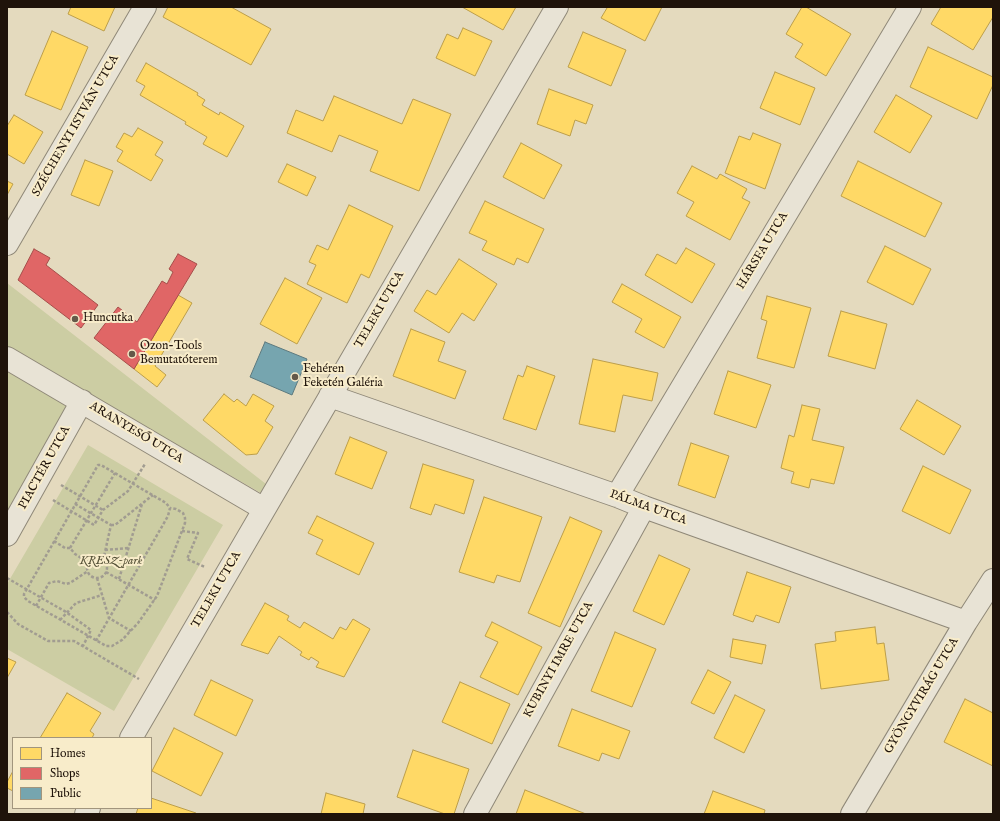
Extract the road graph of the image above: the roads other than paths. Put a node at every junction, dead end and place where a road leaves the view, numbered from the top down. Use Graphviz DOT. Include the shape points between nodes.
graph roads {
  1 [pos="145,7"];
  2 [pos="557,7"];
  3 [pos="910,7"];
  4 [pos="7,244"];
  5 [pos="7,358"];
  6 [pos="330,396"];
  7 [pos="82,401"];
  8 [pos="617,496"];
  9 [pos="644,507"];
  10 [pos="264,509"];
  11 [pos="7,535"];
  12 [pos="993,580"];
  13 [pos="966,622"];
  14 [pos="132,737"];
  15 [pos="475,814"];
  16 [pos="852,814"];
  1 -- 4 [label="street, SZÉCHENYI ISTVÁN UTCA"];
  2 -- 6 [label="street, TELEKI UTCA"];
  3 -- 8 [label="street, HÁRSFA UTCA"];
  5 -- 7 [label="street, ARANYESŐ UTCA"];
  6 -- 8 [label="street, PÁLMA UTCA"];
  6 -- 10 [label="street, TELEKI UTCA"];
  7 -- 10 [label="street, ARANYESŐ UTCA"];
  7 -- 11 [label="street, PIACTÉR UTCA"];
  8 -- 9 [label="street, PÁLMA UTCA"];
  9 -- 13 [label="street, PÁLMA UTCA"];
  9 -- 15 [label="street, KUBINYI IMRE UTCA"];
  10 -- 14 [label="street, TELEKI UTCA"];
  12 -- 13 [label="street, GYÖNGYVIRÁG UTCA"];
  13 -- 16 [label="street, GYÖNGYVIRÁG UTCA"];
}
